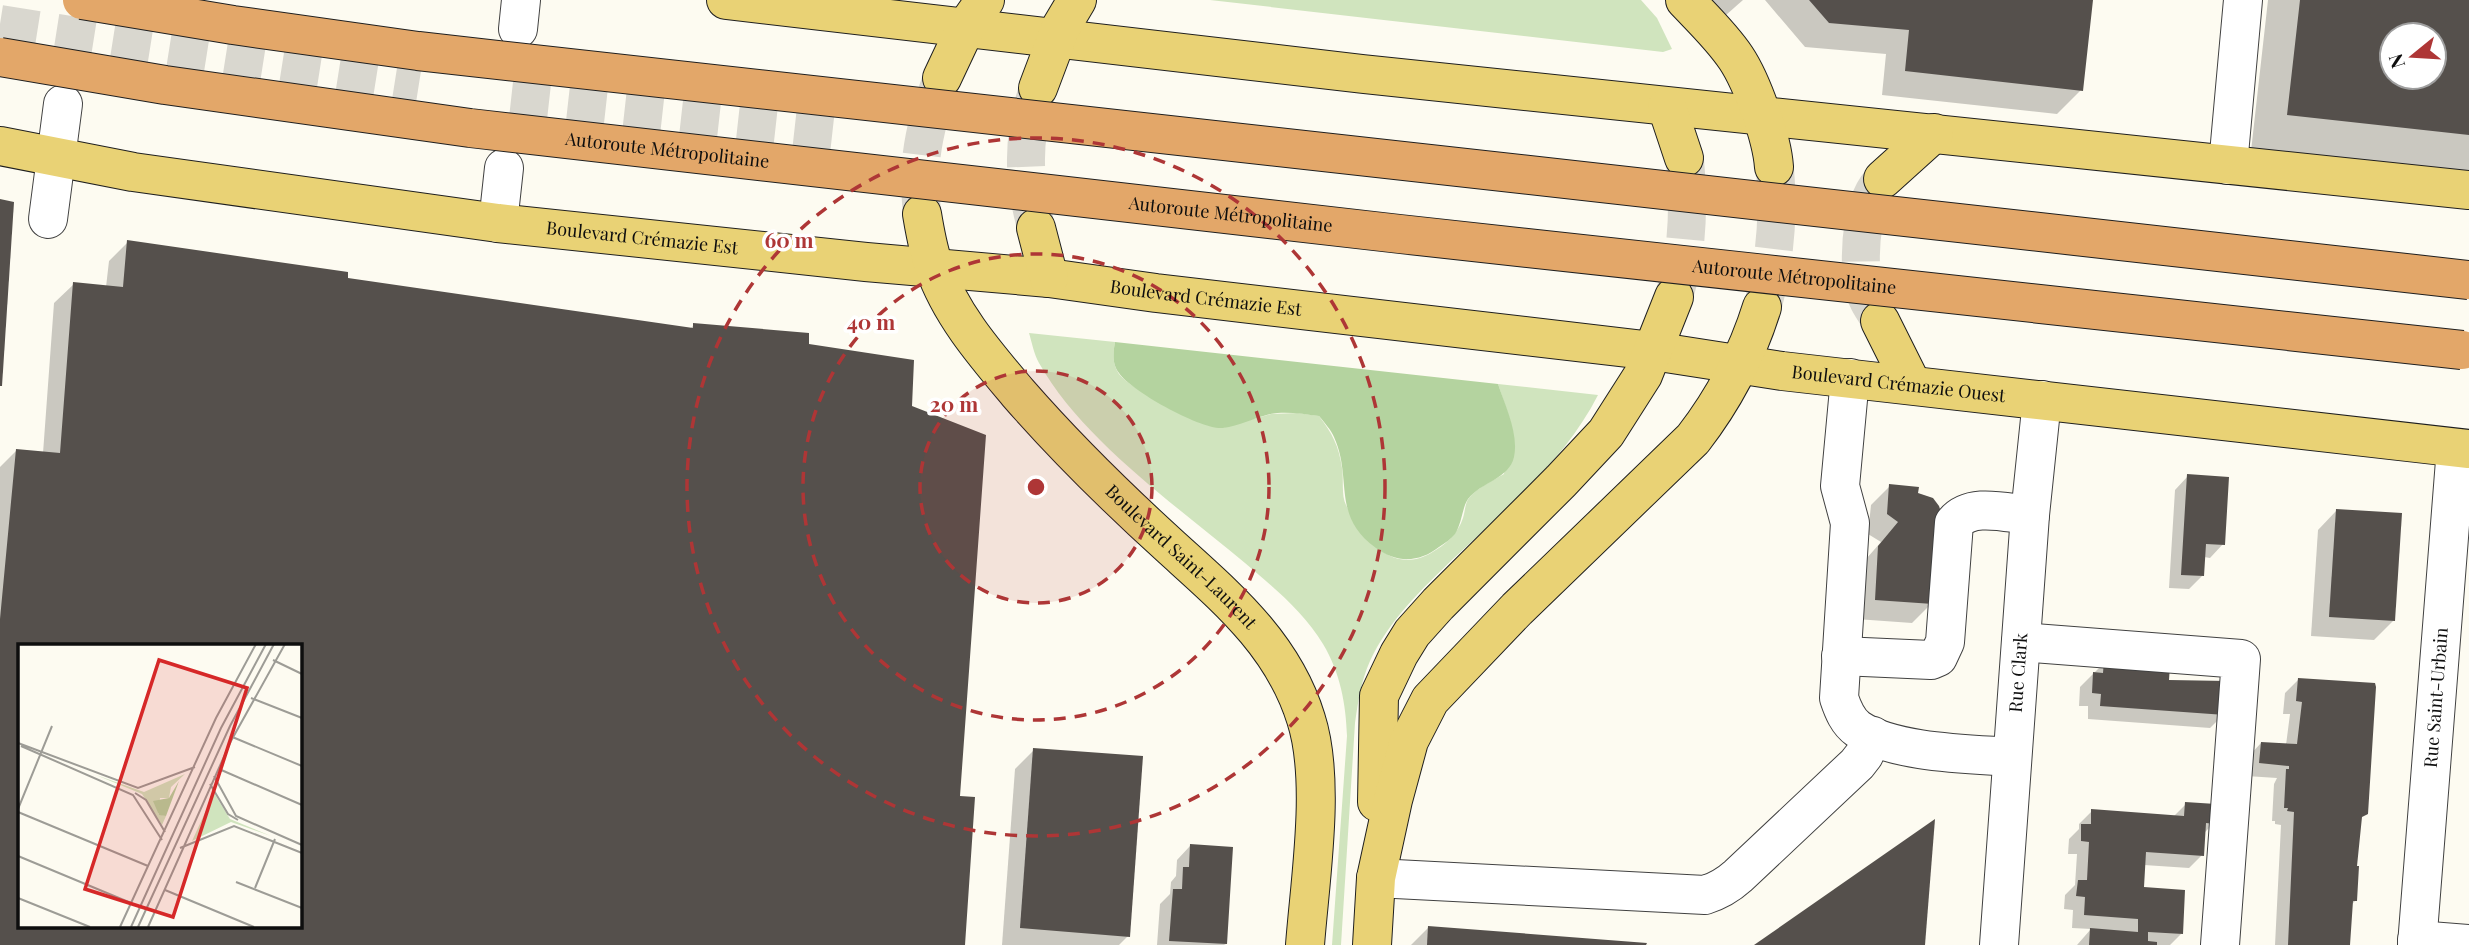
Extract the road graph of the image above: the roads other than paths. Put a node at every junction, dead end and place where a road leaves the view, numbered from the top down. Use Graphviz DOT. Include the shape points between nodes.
graph roads {
  1 [pos="82,0"];
  2 [pos="726,0"];
  3 [pos="1077,0"];
  4 [pos="1685,0"];
  5 [pos="2243,0"];
  6 [pos="877,8"];
  7 [pos="976,14"];
  8 [pos="1057,38"];
  9 [pos="0,57"];
  10 [pos="942,78"];
  11 [pos="1038,88"];
  12 [pos="63,104"];
  13 [pos="1668,107"];
  14 [pos="1761,115"];
  15 [pos="1934,133"];
  16 [pos="0,146"];
  17 [pos="57,157"];
  18 [pos="1684,158"];
  19 [pos="2228,165"];
  20 [pos="1774,167"];
  21 [pos="503,168"];
  22 [pos="1883,179"];
  23 [pos="2469,190"];
  24 [pos="922,214"];
  25 [pos="48,219"];
  26 [pos="498,223"];
  27 [pos="1036,228"];
  28 [pos="934,268"];
  29 [pos="1049,278"];
  30 [pos="2469,280"];
  31 [pos="1674,298"];
  32 [pos="1762,307"];
  33 [pos="1331,313"];
  34 [pos="1880,321"];
  35 [pos="2462,350"];
  36 [pos="1653,351"];
  37 [pos="1740,364"];
  38 [pos="1850,378"];
  39 [pos="1912,385"];
  40 [pos="2042,400"];
  41 [pos="2463,448"];
  42 [pos="2030,515"];
  43 [pos="2021,642"];
  44 [pos="1841,656"];
  45 [pos="1873,736"];
  46 [pos="2012,757"];
  47 [pos="1376,878"];
  48 [pos="2417,942"];
  49 [pos="2469,944"];
  50 [pos="1306,945"];
  51 [pos="1372,945"];
  52 [pos="1998,945"];
  53 [pos="2220,945"];
  1 -- 30 [label="highway, bridge" via="431,52"];
  2 -- 6 [label="main road"];
  3 -- 8 [label="main road"];
  4 -- 14 [label="main road" via="1738,61"];
  5 -- 19 [label="street"];
  6 -- 7 [label="main road"];
  7 -- 8 [label="main road"];
  7 -- 10 [label="main road"];
  8 -- 11 [label="main road"];
  8 -- 13 [label="main road"];
  9 -- 35 [label="highway, Autoroute Métropolitaine, bridge" via="470,128"];
  12 -- 17 [label="street"];
  13 -- 14 [label="main road"];
  13 -- 18 [label="main road"];
  14 -- 15 [label="main road"];
  14 -- 20 [label="main road"];
  15 -- 19 [label="main road"];
  15 -- 22 [label="main road"];
  16 -- 17 [label="main road, Boulevard Crémazie Est"];
  17 -- 25 [label="street"];
  17 -- 26 [label="main road, Boulevard Crémazie Est" via="137,173"];
  19 -- 23 [label="main road"];
  21 -- 26 [label="street"];
  24 -- 28 [label="main road, Boulevard Saint-Laurent"];
  26 -- 28 [label="main road, Boulevard Crémazie Est"];
  27 -- 29 [label="main road"];
  28 -- 29 [label="main road, Boulevard Crémazie Est"];
  28 -- 50 [label="main road, Boulevard Saint-Laurent" via="986,356 1043,421 1104,486 1236,606 1281,662 1307,720 1313,751"];
  29 -- 33 [label="main road, Boulevard Crémazie Est"];
  31 -- 36 [label="main road"];
  32 -- 37 [label="main road"];
  33 -- 36 [label="main road, Boulevard Crémazie Ouest"];
  34 -- 39 [label="main road"];
  36 -- 37 [label="main road, Boulevard Crémazie Ouest"];
  36 -- 47 [label="main road" via="1632,395 1606,433 1438,604 1412,633 1387,677 1378,696"];
  37 -- 38 [label="main road, Boulevard Crémazie Ouest"];
  37 -- 47 [label="main road" via="1706,422 1679,454 1430,699 1400,769"];
  38 -- 39 [label="main road, Boulevard Crémazie Ouest"];
  38 -- 44 [label="street" via="1840,486 1850,523"];
  39 -- 40 [label="main road, Boulevard Crémazie Ouest"];
  40 -- 41 [label="main road, Boulevard Crémazie Ouest"];
  40 -- 42 [label="street, Rue Clark"];
  41 -- 48 [label="street, Rue Saint-Urbain"];
  42 -- 43 [label="street, Rue Clark"];
  42 -- 44 [label="street" via="1974,510 1954,523 1945,642 1938,657"];
  43 -- 46 [label="street, Rue Clark"];
  43 -- 53 [label="street" via="2241,659"];
  44 -- 45 [label="street" via="1842,708 1858,729"];
  45 -- 46 [label="street" via="1923,749"];
  45 -- 47 [label="street" via="1857,764 1738,876 1705,895"];
  46 -- 52 [label="street, Rue Clark"];
  47 -- 51 [label="main road"];
  48 -- 49 [label="street"];
}
